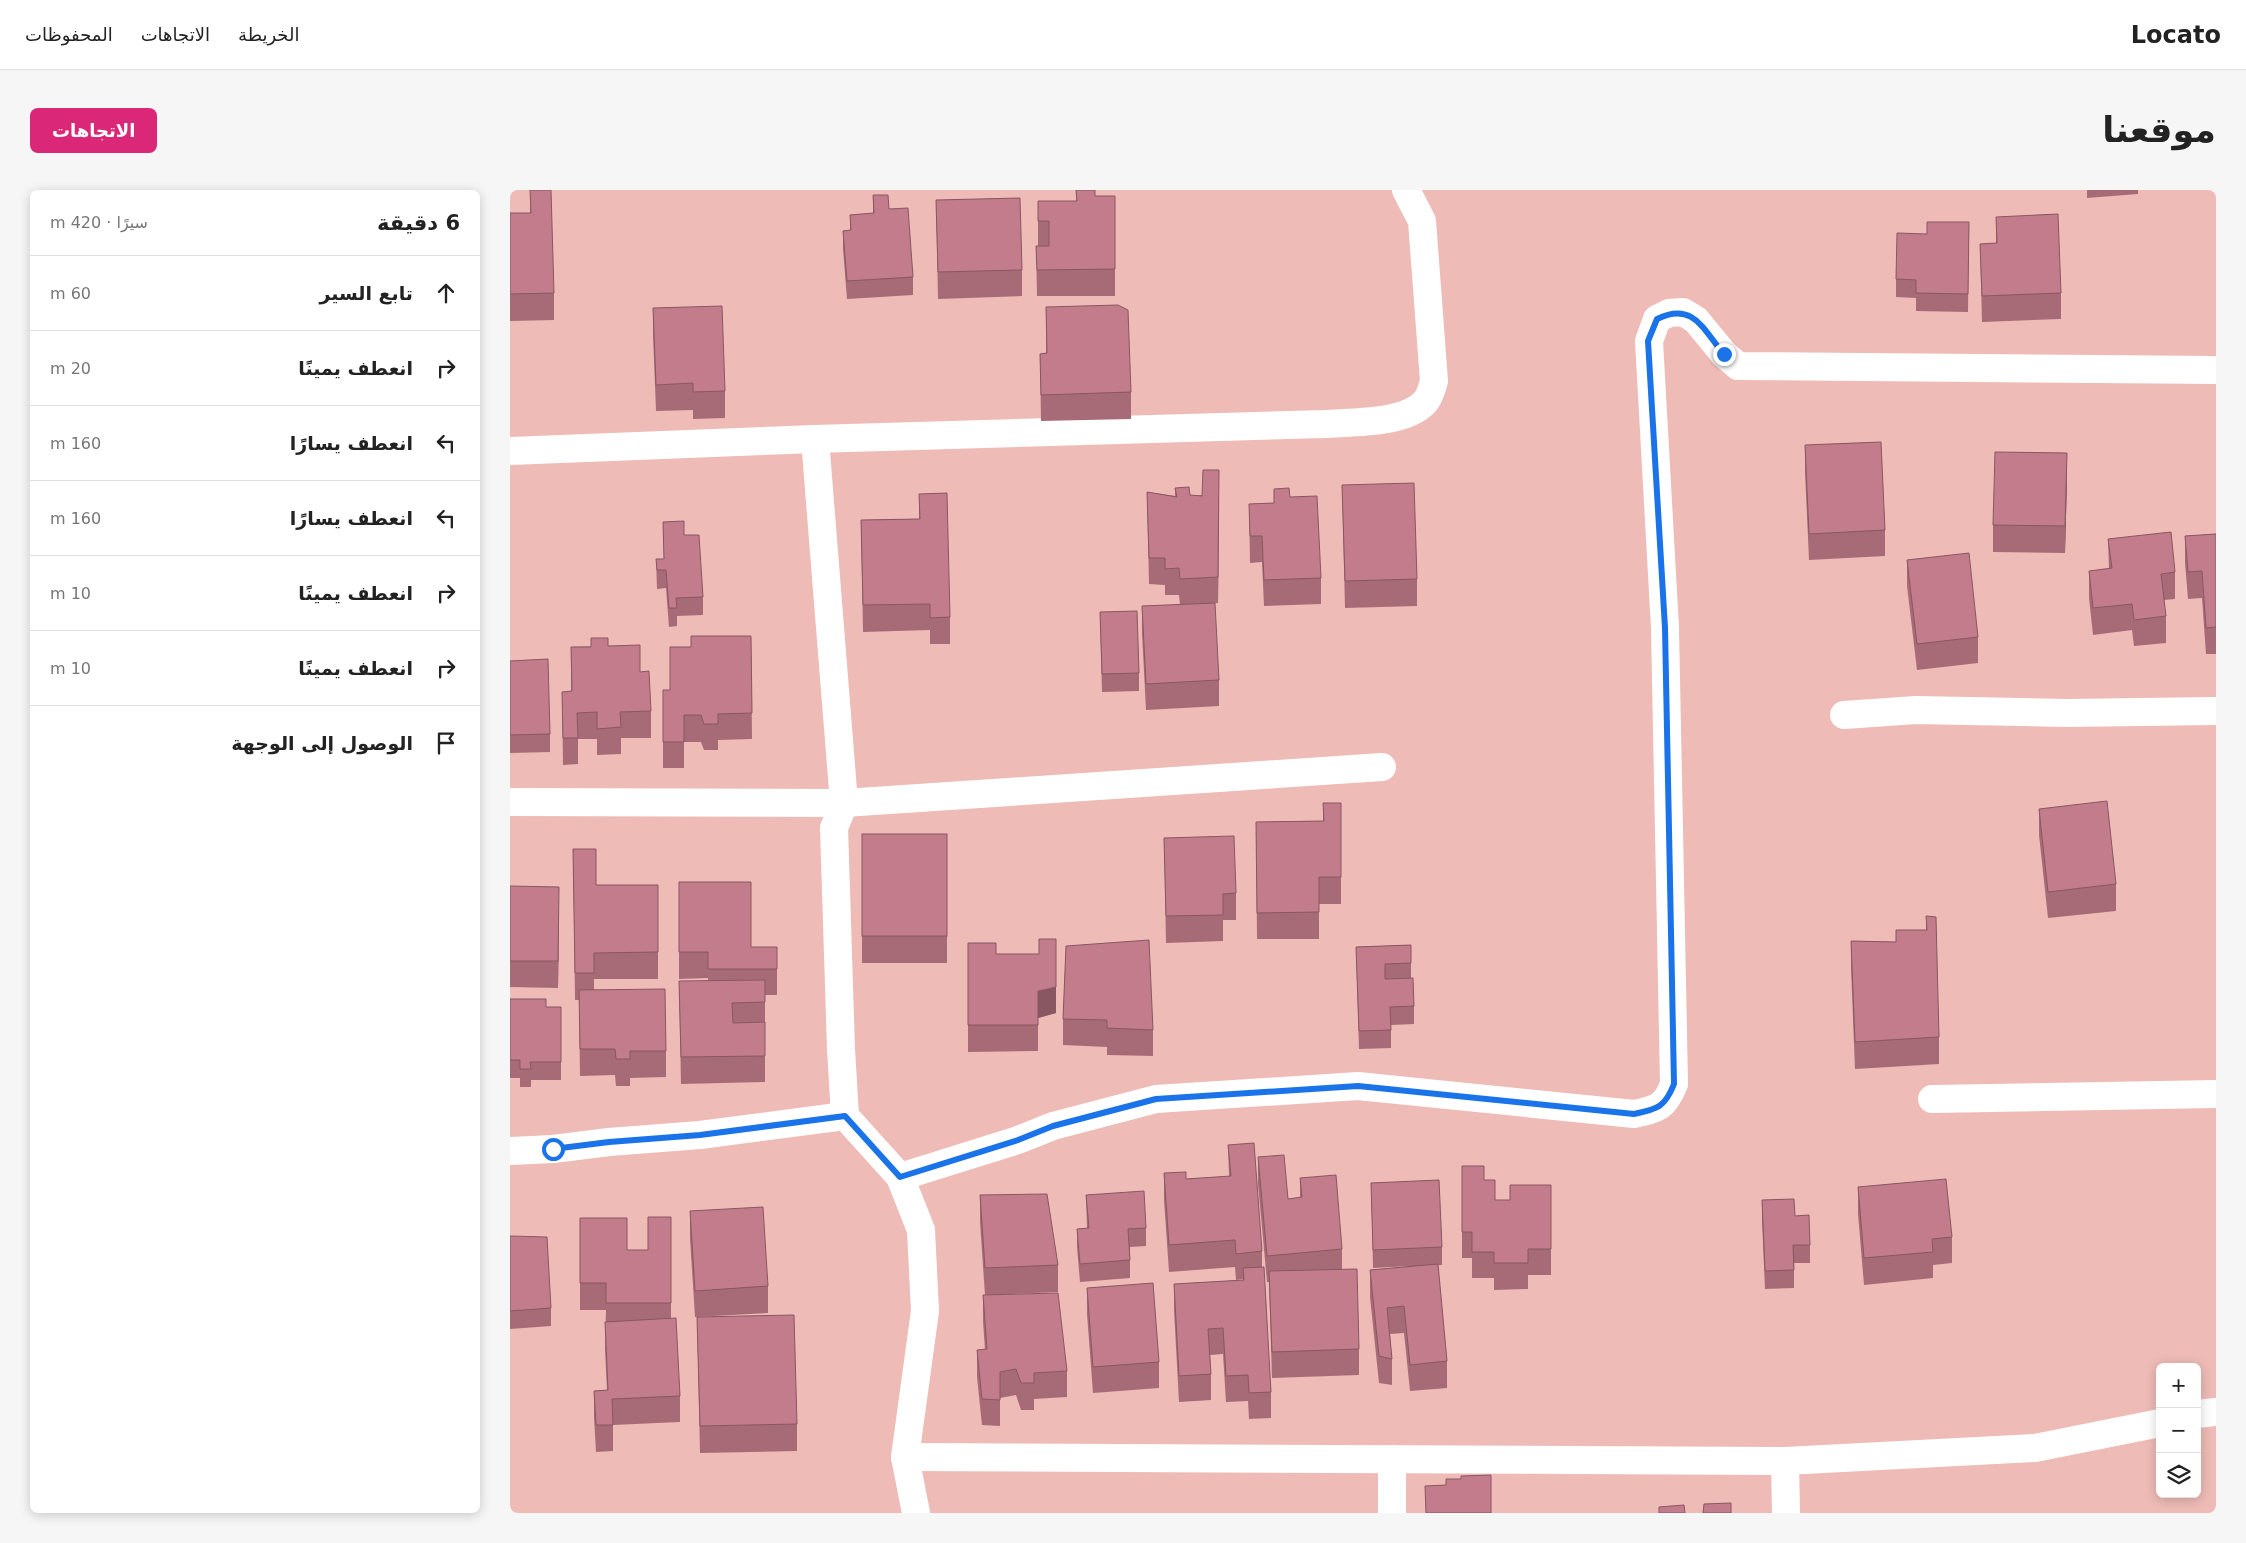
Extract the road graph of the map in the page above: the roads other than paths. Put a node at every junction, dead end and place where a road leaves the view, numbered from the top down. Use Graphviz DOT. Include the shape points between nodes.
graph roads {
  1 [pos="1406,190"];
  2 [pos="2216,370"];
  3 [pos="815,439"];
  4 [pos="510,451"];
  5 [pos="2216,711"];
  6 [pos="1844,715"];
  7 [pos="1382,767"];
  8 [pos="510,802"];
  9 [pos="844,803"];
  10 [pos="2216,1094"];
  11 [pos="1932,1099"];
  12 [pos="845,1116"];
  13 [pos="510,1150"];
  14 [pos="900,1177"];
  15 [pos="2216,1412"];
  16 [pos="2201,1414"];
  17 [pos="2156,1424"];
  18 [pos="906,1457"];
  19 [pos="1392,1459"];
  20 [pos="1785,1461"];
  21 [pos="916,1513"];
  22 [pos="1392,1513"];
  23 [pos="1786,1513"];
  1 -- 3 [label="street" via="1422,221 1434,381 1427,401 1416,411 1397,418 1325,424"];
  2 -- 14 [label="street" via="1738,366 1696,320 1683,312 1669,313 1657,319 1648,341 1665,628 1674,1084 1664,1104 1634,1114 1358,1086 1156,1099 1053,1126"];
  3 -- 4 [label="street"];
  3 -- 9 [label="street"];
  5 -- 6 [label="street" via="1916,710"];
  7 -- 9 [label="street"];
  8 -- 9 [label="street"];
  9 -- 12 [label="street" via="834,828"];
  10 -- 11 [label="street"];
  12 -- 13 [label="street" via="700,1135"];
  12 -- 14 [label="street"];
  14 -- 18 [label="street" via="921,1230 925,1311"];
  15 -- 16 [label="street"];
  17 -- 20 [label="street" via="2035,1448"];
  18 -- 19 [label="street"];
  18 -- 21 [label="street"];
  19 -- 20 [label="street"];
  19 -- 22 [label="street"];
  20 -- 23 [label="street"];
}
